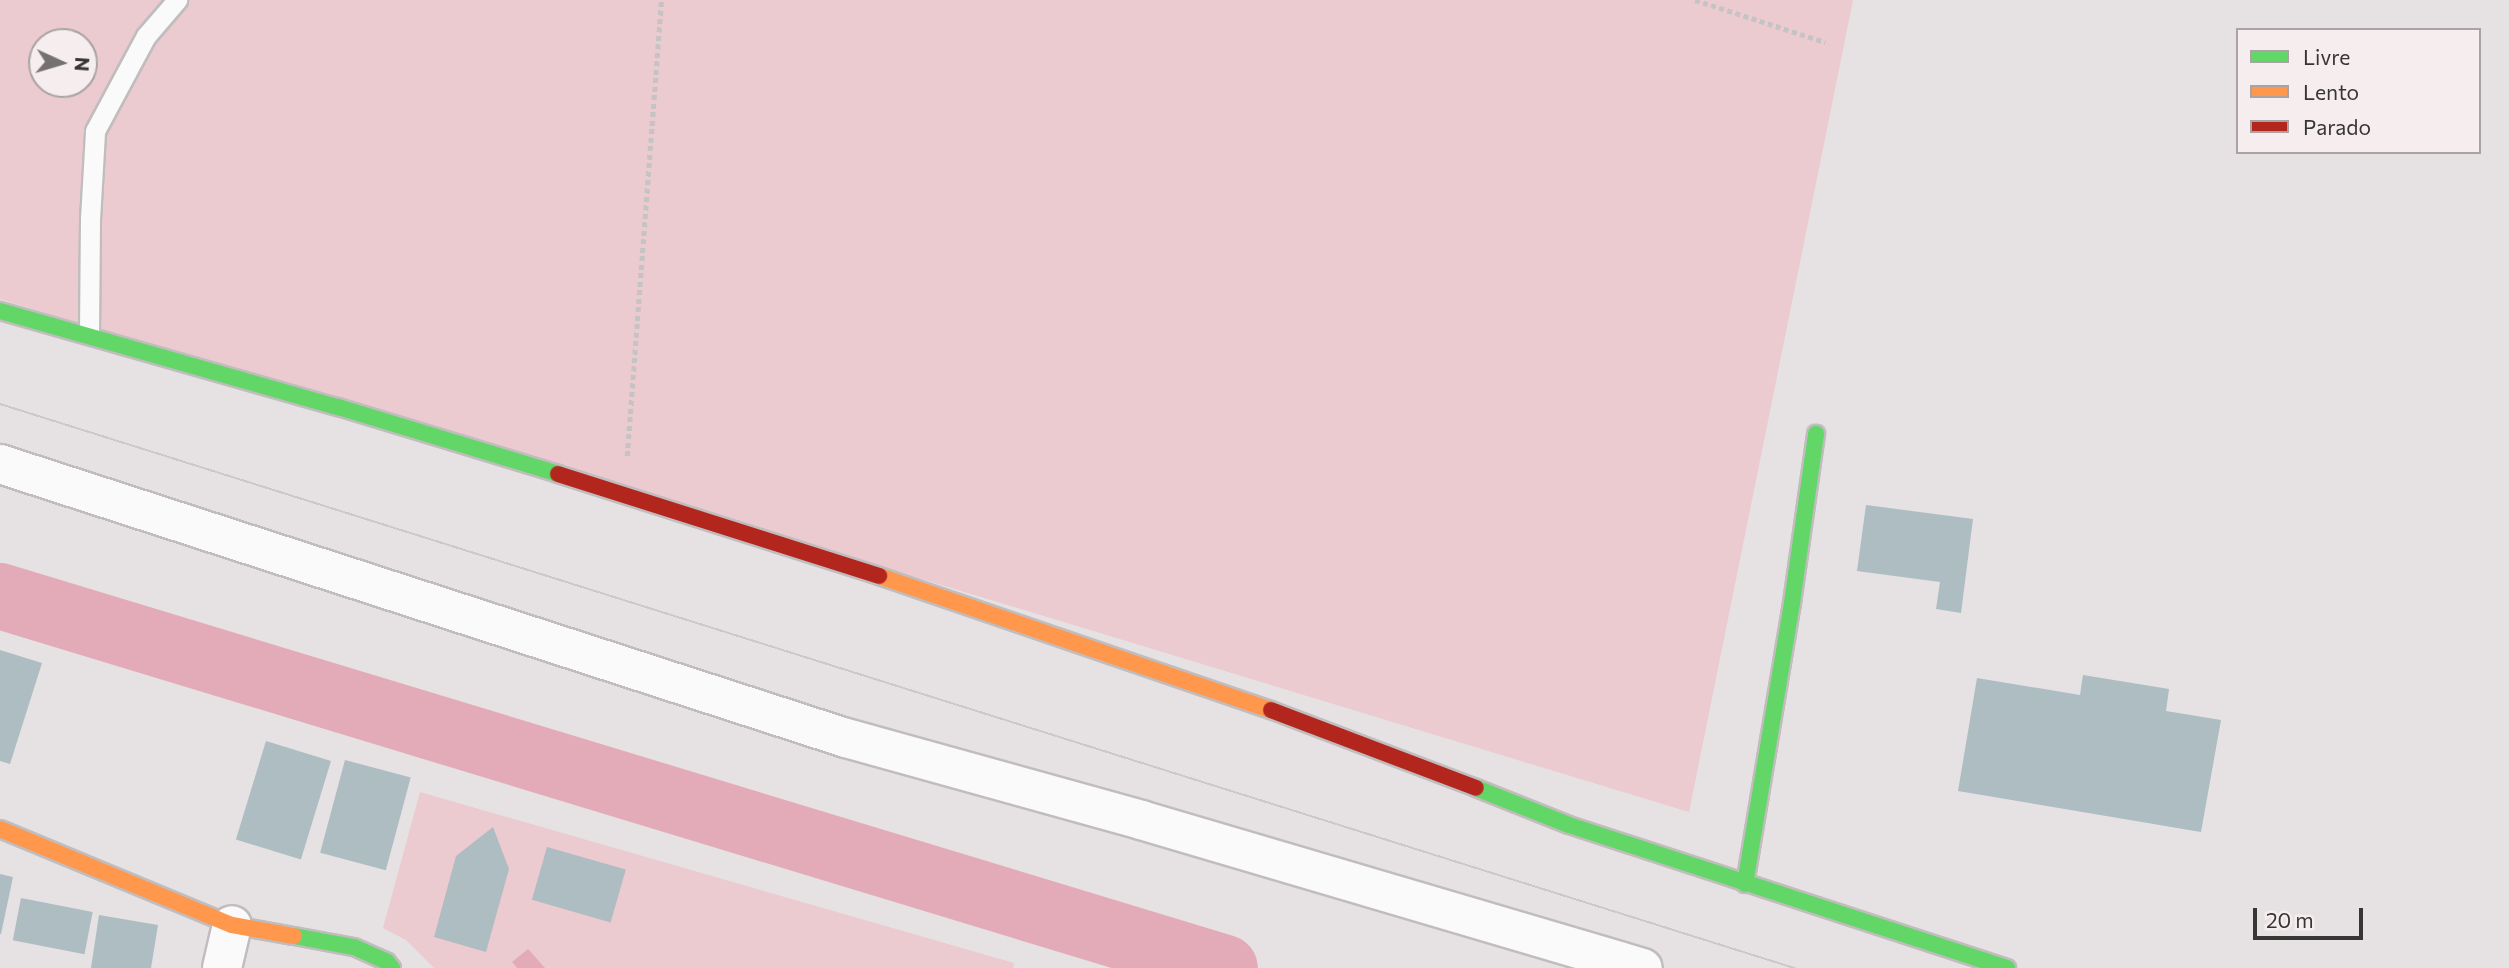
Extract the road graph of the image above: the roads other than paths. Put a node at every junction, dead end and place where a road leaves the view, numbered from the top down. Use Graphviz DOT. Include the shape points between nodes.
graph roads {
  1 [pos="177,0"];
  2 [pos="0,311"];
  3 [pos="89,334"];
  4 [pos="1816,433"];
  5 [pos="0,464"];
  6 [pos="0,829"];
  7 [pos="1745,884"];
  8 [pos="232,925"];
  9 [pos="222,968"];
  10 [pos="392,968"];
  11 [pos="1643,968"];
  12 [pos="2007,968"];
  1 -- 3 [label="lane" via="146,36 95,131"];
  2 -- 3 [label="street"];
  3 -- 7 [label="street" via="789,545 1332,731 1569,825"];
  4 -- 7 [label="street"];
  5 -- 11 [label="street" via="846,738"];
  6 -- 8 [label="street"];
  7 -- 12 [label="street"];
  8 -- 9 [label="street"];
  8 -- 10 [label="street" via="354,947"];
}
